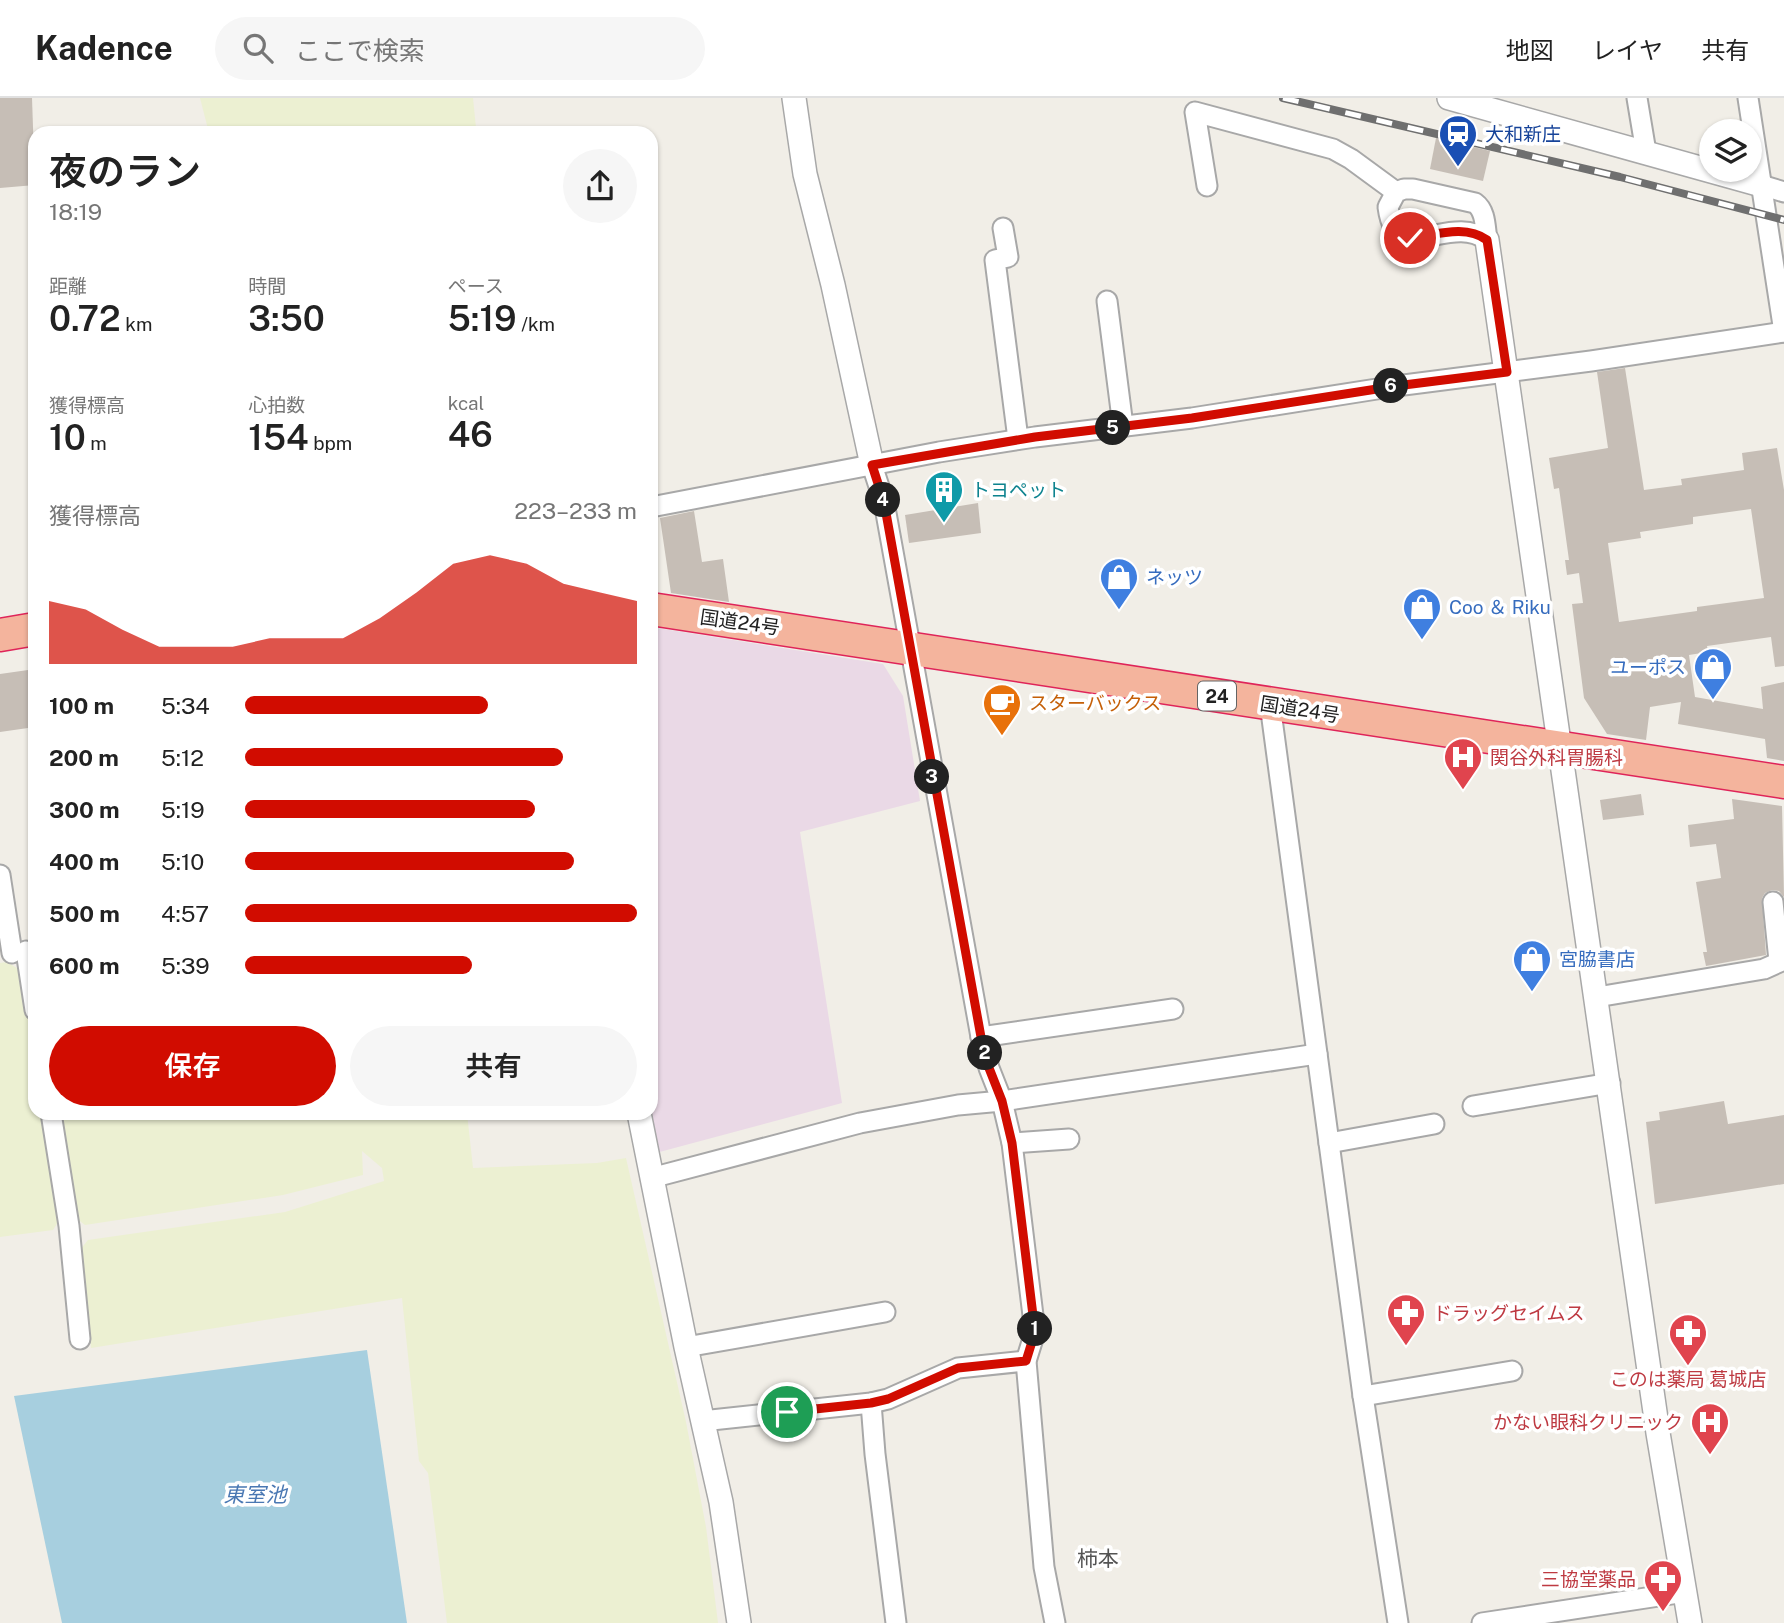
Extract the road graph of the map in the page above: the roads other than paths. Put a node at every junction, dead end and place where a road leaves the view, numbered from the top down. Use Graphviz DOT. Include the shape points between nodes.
graph roads {
  1 [pos="794,98"];
  2 [pos="1449,98"];
  3 [pos="1637,98"];
  4 [pos="1748,98"];
  5 [pos="1646,152"];
  6 [pos="1761,185"];
  7 [pos="1208,187"];
  8 [pos="1396,192"];
  9 [pos="1784,192"];
  10 [pos="1003,228"];
  11 [pos="1487,240"];
  12 [pos="1107,301"];
  13 [pos="1784,332"];
  14 [pos="1507,372"];
  15 [pos="1123,426"];
  16 [pos="1018,439"];
  17 [pos="872,465"];
  18 [pos="658,506"];
  19 [pos="658,610"];
  20 [pos="28,630"];
  21 [pos="0,635"];
  22 [pos="909,647"];
  23 [pos="1270,704"];
  24 [pos="1560,749"];
  25 [pos="1784,782"];
  26 [pos="0,876"];
  27 [pos="1773,902"];
  28 [pos="18,952"];
  29 [pos="1782,961"];
  30 [pos="28,986"];
  31 [pos="1597,997"];
  32 [pos="1173,1009"];
  33 [pos="981,1037"];
  34 [pos="1317,1054"];
  35 [pos="1610,1083"];
  36 [pos="1002,1101"];
  37 [pos="1472,1106"];
  38 [pos="52,1120"];
  39 [pos="640,1120"];
  40 [pos="1434,1124"];
  41 [pos="1069,1139"];
  42 [pos="1012,1143"];
  43 [pos="1329,1143"];
  44 [pos="650,1178"];
  45 [pos="885,1312"];
  46 [pos="80,1339"];
  47 [pos="686,1347"];
  48 [pos="1026,1361"];
  49 [pos="1512,1371"];
  50 [pos="1363,1396"];
  51 [pos="871,1403"];
  52 [pos="702,1421"];
  53 [pos="1685,1591"];
  54 [pos="739,1623"];
  55 [pos="896,1623"];
  56 [pos="1055,1623"];
  57 [pos="1398,1623"];
  58 [pos="1482,1623"];
  59 [pos="1690,1623"];
  1 -- 17 [label="street" via="805,174"];
  2 -- 5 [label="street"];
  3 -- 5 [label="street"];
  4 -- 6 [label="street"];
  5 -- 6 [label="street"];
  6 -- 9 [label="street"];
  6 -- 13 [label="street"];
  7 -- 8 [label="street" via="1195,112 1333,149"];
  8 -- 11 [label="street" via="1413,190 1475,203 1483,215"];
  8 -- 11 [label="street" via="1388,207 1394,231 1401,236 1464,231"];
  10 -- 16 [label="street" via="1008,257 995,260"];
  11 -- 14 [label="street"];
  12 -- 15 [label="street"];
  13 -- 14 [label="street"];
  14 -- 15 [label="street"];
  14 -- 24 [label="street"];
  15 -- 16 [label="street"];
  16 -- 17 [label="street"];
  17 -- 18 [label="street"];
  17 -- 22 [label="street" via="884,502"];
  19 -- 22 [label="highway, 国道24号 / 24"];
  20 -- 21 [label="highway"];
  22 -- 23 [label="highway, 国道24号 / 24"];
  22 -- 33 [label="street"];
  23 -- 24 [label="highway, 国道24号 / 24"];
  23 -- 34 [label="street"];
  24 -- 25 [label="highway, 国道24号 / 24"];
  24 -- 31 [label="street"];
  26 -- 28 [label="street"];
  27 -- 29 [label="street"];
  28 -- 30 [label="street"];
  29 -- 31 [label="street" via="1765,969"];
  31 -- 35 [label="street"];
  32 -- 33 [label="street"];
  33 -- 36 [label="street"];
  34 -- 36 [label="street"];
  34 -- 43 [label="street"];
  35 -- 37 [label="street"];
  35 -- 53 [label="street" via="1658,1433"];
  36 -- 42 [label="street"];
  36 -- 44 [label="street" via="860,1123"];
  38 -- 46 [label="street"];
  39 -- 44 [label="street"];
  40 -- 43 [label="street"];
  41 -- 42 [label="street"];
  42 -- 48 [label="street" via="1035,1332"];
  43 -- 50 [label="street"];
  44 -- 47 [label="street"];
  45 -- 47 [label="street"];
  47 -- 52 [label="street"];
  48 -- 51 [label="street" via="958,1368"];
  48 -- 56 [label="street" via="1044,1567"];
  49 -- 50 [label="street"];
  50 -- 57 [label="street"];
  51 -- 52 [label="street"];
  51 -- 55 [label="street"];
  52 -- 54 [label="street" via="722,1502"];
  53 -- 58 [label="street"];
  53 -- 59 [label="street"];
}
